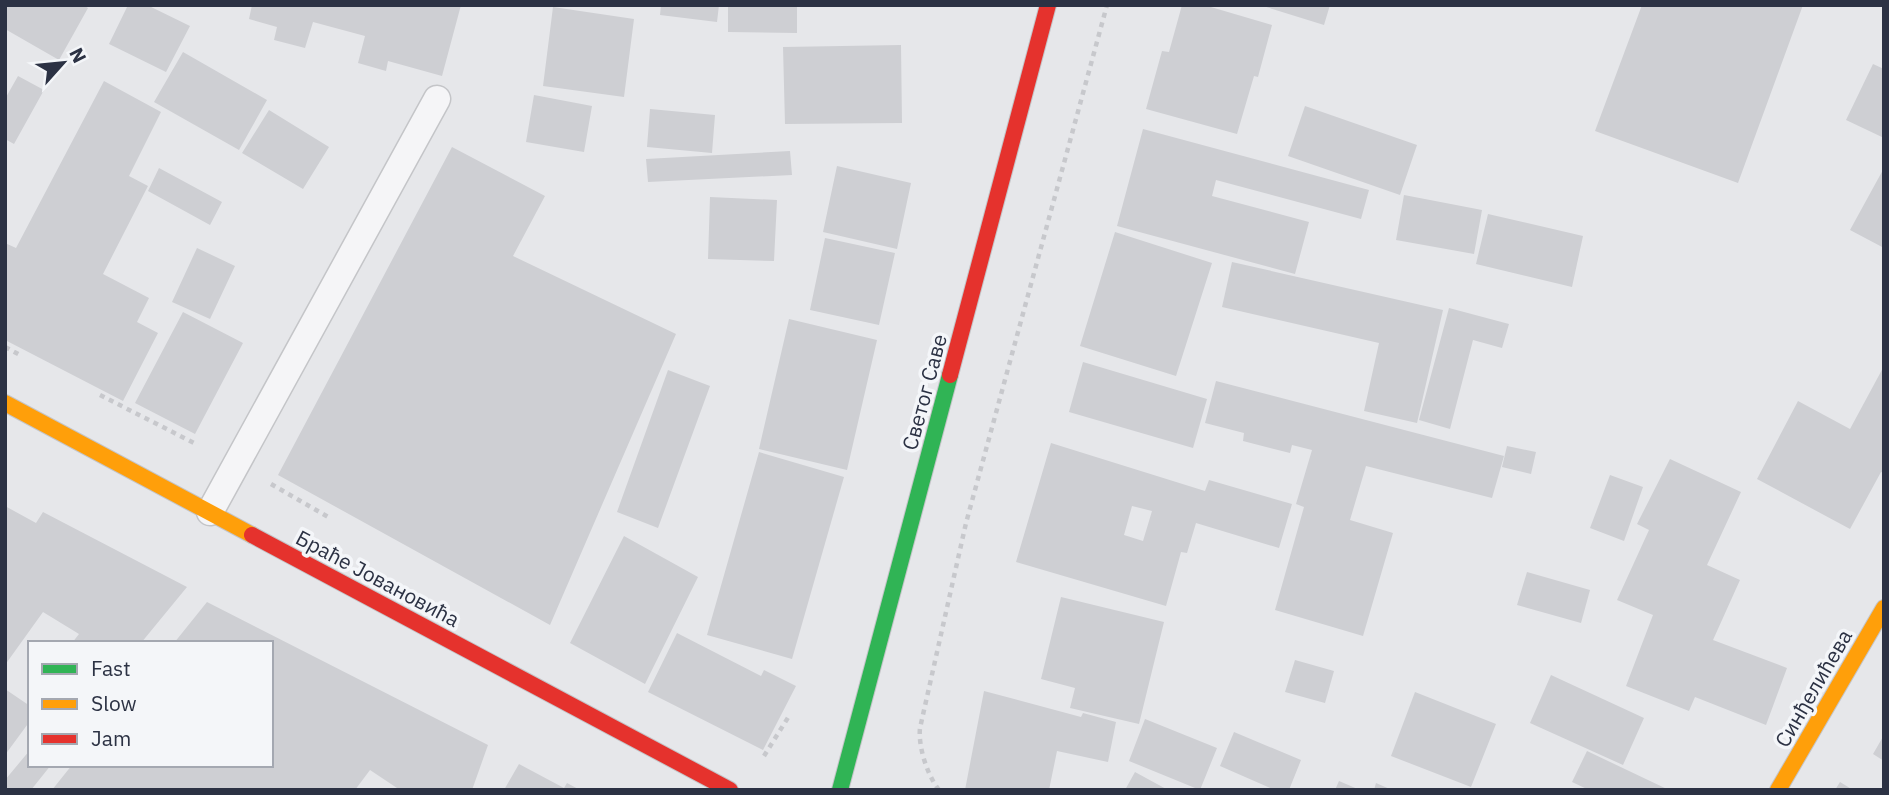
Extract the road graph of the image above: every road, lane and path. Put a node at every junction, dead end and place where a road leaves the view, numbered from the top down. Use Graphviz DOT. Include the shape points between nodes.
graph roads {
  1 [pos="1048,5"];
  2 [pos="1107,5"];
  3 [pos="437,100"];
  4 [pos="5,403"];
  5 [pos="210,512"];
  6 [pos="1884,608"];
  7 [pos="730,790"];
  8 [pos="840,790"];
  9 [pos="939,790"];
  10 [pos="1778,790"];
  1 -- 8 [label="street, Светог Саве"];
  2 -- 9 [label="path" via="966,523 920,728 919,742"];
  3 -- 5 [label="lane"];
  4 -- 5 [label="street, Браће Јовановића"];
  5 -- 7 [label="street, Браће Јовановића"];
  6 -- 10 [label="street, Синђелићева"];
}
